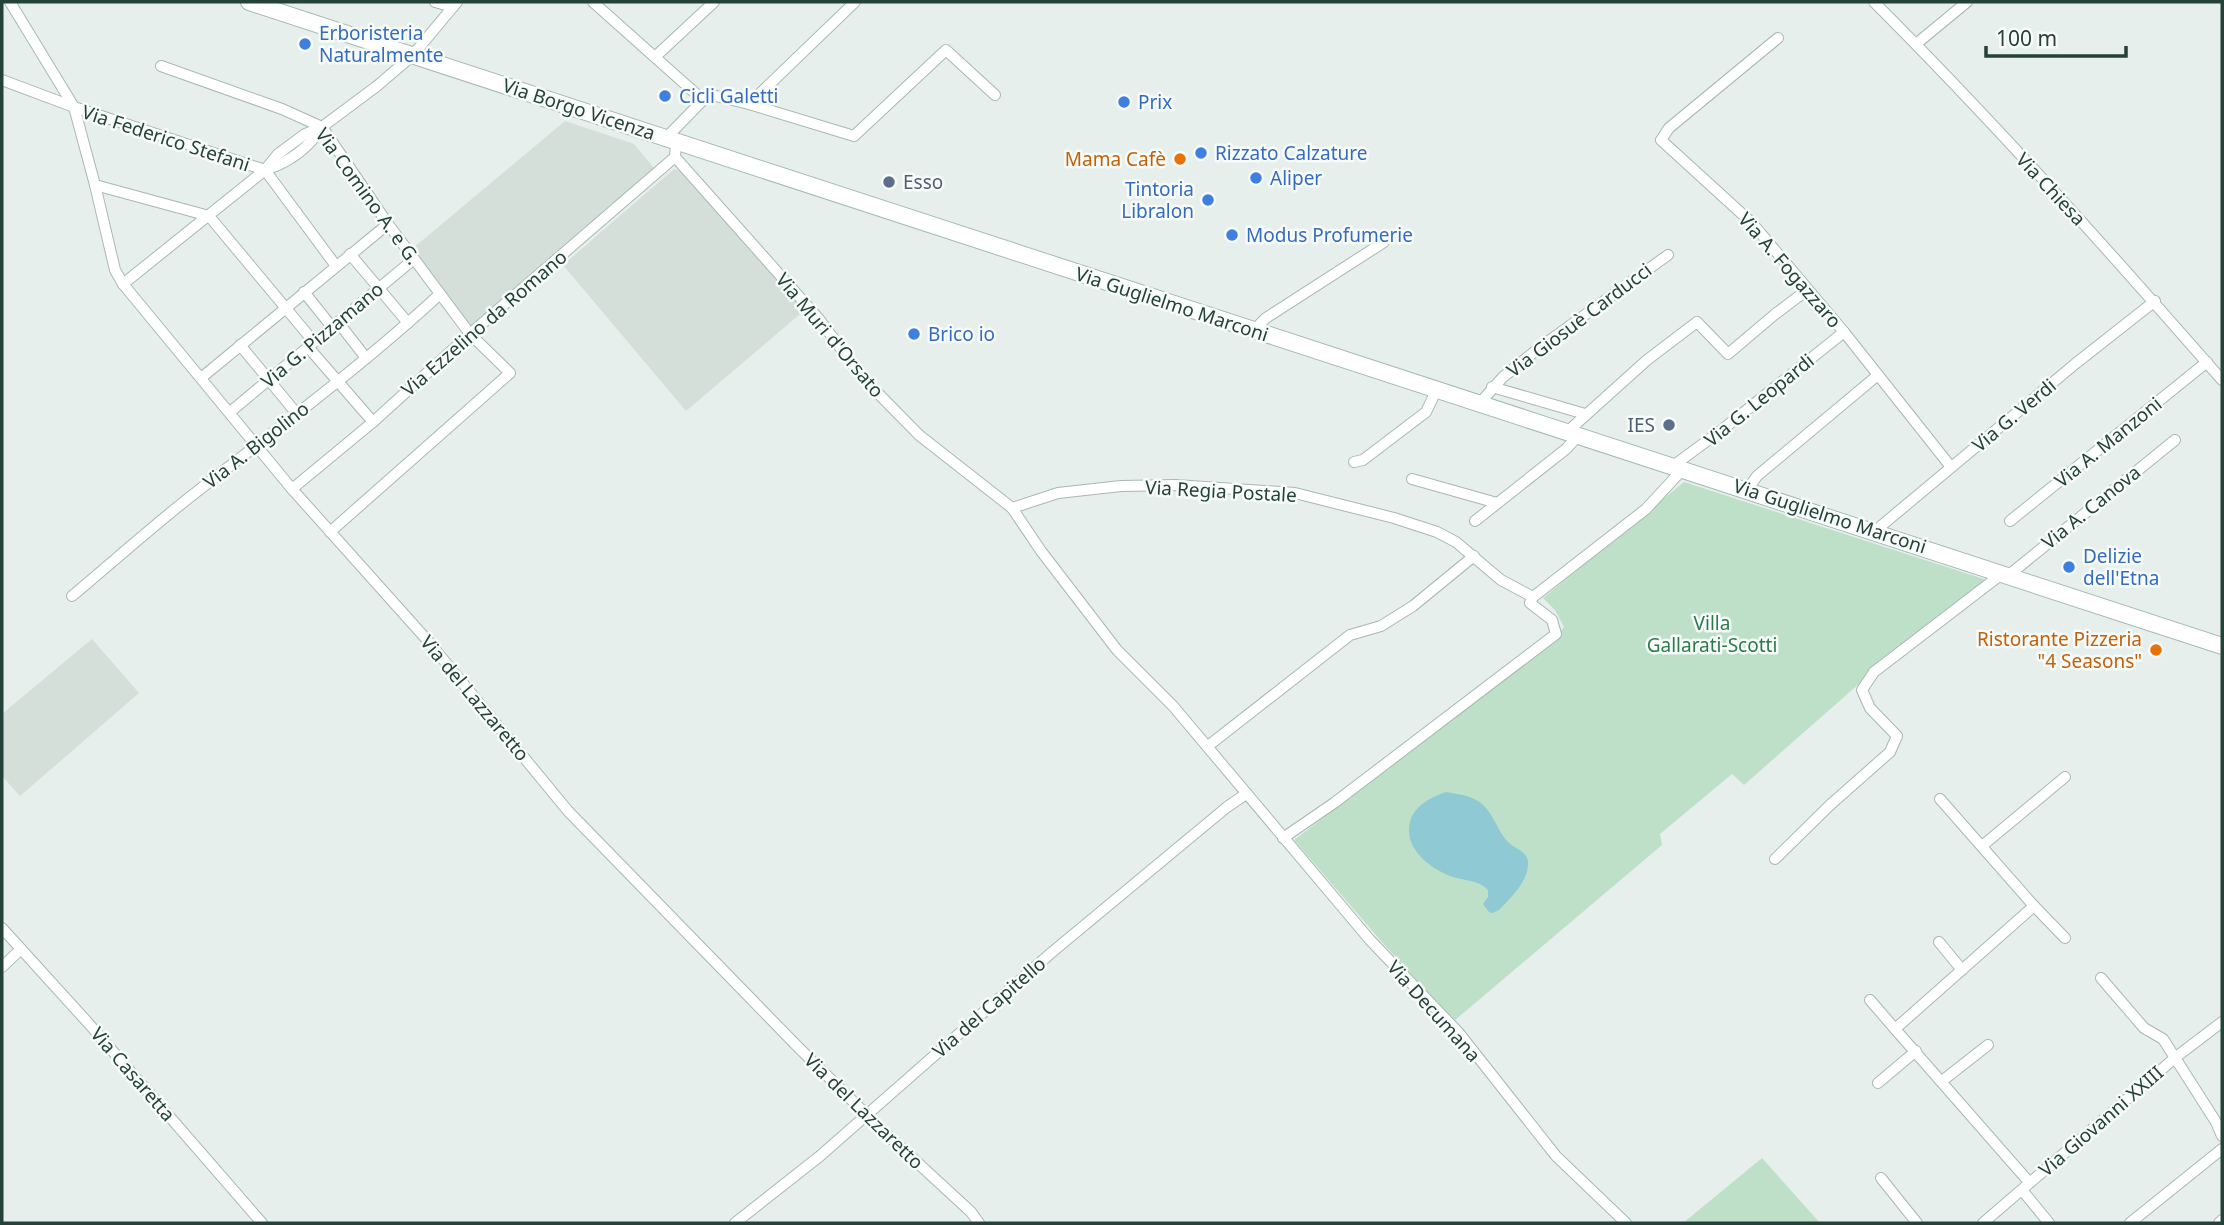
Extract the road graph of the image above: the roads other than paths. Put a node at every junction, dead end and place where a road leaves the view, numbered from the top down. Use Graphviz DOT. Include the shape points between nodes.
graph roads {
  1 [pos="10,2"];
  2 [pos="249,2"];
  3 [pos="435,2"];
  4 [pos="593,2"];
  5 [pos="714,2"];
  6 [pos="855,2"];
  7 [pos="1874,2"];
  8 [pos="1967,2"];
  9 [pos="455,5"];
  10 [pos="1778,38"];
  11 [pos="1916,44"];
  12 [pos="412,56"];
  13 [pos="656,56"];
  14 [pos="161,66"];
  15 [pos="2,80"];
  16 [pos="995,95"];
  17 [pos="703,100"];
  18 [pos="749,104"];
  19 [pos="74,107"];
  20 [pos="322,127"];
  21 [pos="672,146"];
  22 [pos="265,170"];
  23 [pos="96,185"];
  24 [pos="209,216"];
  25 [pos="908,219"];
  26 [pos="388,224"];
  27 [pos="1384,242"];
  28 [pos="350,254"];
  29 [pos="1668,255"];
  30 [pos="414,259"];
  31 [pos="336,266"];
  32 [pos="123,284"];
  33 [pos="379,288"];
  34 [pos="1807,290"];
  35 [pos="304,292"];
  36 [pos="440,294"];
  37 [pos="2155,301"];
  38 [pos="285,307"];
  39 [pos="408,323"];
  40 [pos="335,325"];
  41 [pos="1253,331"];
  42 [pos="1844,332"];
  43 [pos="470,334"];
  44 [pos="240,345"];
  45 [pos="311,345"];
  46 [pos="366,358"];
  47 [pos="2207,362"];
  48 [pos="1878,375"];
  49 [pos="201,378"];
  50 [pos="269,380"];
  51 [pos="2222,380"];
  52 [pos="337,381"];
  53 [pos="1492,387"];
  54 [pos="1436,391"];
  55 [pos="1479,404"];
  56 [pos="230,412"];
  57 [pos="297,414"];
  58 [pos="1585,414"];
  59 [pos="373,422"];
  60 [pos="1572,434"];
  61 [pos="2175,440"];
  62 [pos="259,446"];
  63 [pos="1354,462"];
  64 [pos="1951,467"];
  65 [pos="1678,468"];
  66 [pos="1412,479"];
  67 [pos="292,489"];
  68 [pos="1747,490"];
  69 [pos="1497,503"];
  70 [pos="1012,508"];
  71 [pos="1475,521"];
  72 [pos="2010,521"];
  73 [pos="1875,531"];
  74 [pos="330,532"];
  75 [pos="1474,556"];
  76 [pos="2006,574"];
  77 [pos="72,596"];
  78 [pos="1533,597"];
  79 [pos="2222,646"];
  80 [pos="1208,746"];
  81 [pos="2065,776"];
  82 [pos="1246,794"];
  83 [pos="1940,799"];
  84 [pos="1283,838"];
  85 [pos="1982,846"];
  86 [pos="1775,859"];
  87 [pos="2034,906"];
  88 [pos="2,928"];
  89 [pos="2065,938"];
  90 [pos="1939,942"];
  91 [pos="21,949"];
  92 [pos="2,967"];
  93 [pos="1962,970"];
  94 [pos="2101,978"];
  95 [pos="1870,1000"];
  96 [pos="2222,1022"];
  97 [pos="1895,1029"];
  98 [pos="1988,1045"];
  99 [pos="1916,1051"];
  100 [pos="2176,1057"];
  101 [pos="1940,1079"];
  102 [pos="1878,1083"];
  103 [pos="867,1116"];
  104 [pos="2222,1136"];
  105 [pos="2222,1149"];
  106 [pos="1881,1178"];
  107 [pos="2026,1186"];
  108 [pos="261,1223"];
  109 [pos="735,1223"];
  110 [pos="979,1223"];
  111 [pos="1626,1223"];
  112 [pos="1917,1223"];
  113 [pos="1983,1223"];
  114 [pos="2049,1223"];
  115 [pos="2130,1223"];
  1 -- 19 [label="street, Via Federico Stefani"];
  2 -- 12 [label="street, Via Borgo Vicenza"];
  3 -- 9 [label="street"];
  4 -- 13 [label="street"];
  5 -- 13 [label="street"];
  6 -- 18 [label="street"];
  7 -- 11 [label="street, Via Chiesa"];
  8 -- 11 [label="street"];
  9 -- 12 [label="street"];
  10 -- 34 [label="street, Via A. Fogazzaro" via="1669,128 1661,140 1752,223"];
  11 -- 37 [label="street, Via Chiesa"];
  12 -- 20 [label="street"];
  12 -- 21 [label="street, Via Borgo Vicenza"];
  13 -- 17 [label="street"];
  14 -- 20 [label="street, Via Comino A. e G."];
  15 -- 19 [label="street, Via Federico Stefani"];
  16 -- 18 [label="street" via="946,50 854,136"];
  17 -- 18 [label="street" via="716,96"];
  17 -- 21 [label="street, Via Ezzelino da Romano"];
  19 -- 22 [label="street, Via Federico Stefani"];
  19 -- 23 [label="street, Via del Lazzaretto"];
  20 -- 22 [label="street" via="305,134"];
  20 -- 26 [label="street, Via Comino A. e G."];
  21 -- 25 [label="street, Via Borgo Vicenza"];
  21 -- 43 [label="street, Via Ezzelino da Romano"];
  21 -- 70 [label="street, Via Muri d'Orsato" via="819,319 862,377 919,435"];
  22 -- 24 [label="street"];
  22 -- 31 [label="street, Via Federico Stefani"];
  23 -- 24 [label="street"];
  23 -- 32 [label="street, Via del Lazzaretto" via="115,270"];
  24 -- 32 [label="street"];
  24 -- 38 [label="street"];
  25 -- 41 [label="street, Via Guglielmo Marconi"];
  26 -- 28 [label="street"];
  26 -- 30 [label="street, Via Comino A. e G."];
  27 -- 41 [label="street"];
  28 -- 31 [label="street"];
  28 -- 33 [label="street"];
  29 -- 53 [label="street, Via Giosuè Carducci"];
  30 -- 33 [label="street, Via G. Pizzamano"];
  30 -- 36 [label="street, Via Comino A. e G."];
  31 -- 35 [label="street"];
  32 -- 49 [label="street, Via del Lazzaretto"];
  33 -- 39 [label="street"];
  33 -- 40 [label="street, Via G. Pizzamano"];
  34 -- 42 [label="street, Via A. Fogazzaro"];
  34 -- 58 [label="street" via="1728,354 1697,322"];
  35 -- 38 [label="street"];
  35 -- 40 [label="street"];
  36 -- 39 [label="street, Via A. Bigolino"];
  36 -- 43 [label="street, Via Comino A. e G."];
  37 -- 47 [label="street, Via Chiesa"];
  37 -- 64 [label="street, Via G. Verdi"];
  38 -- 44 [label="street"];
  38 -- 45 [label="street"];
  39 -- 46 [label="street, Via A. Bigolino"];
  40 -- 45 [label="street, Via G. Pizzamano"];
  40 -- 46 [label="street"];
  41 -- 54 [label="street, Via Guglielmo Marconi"];
  42 -- 48 [label="street, Via A. Fogazzaro"];
  42 -- 65 [label="street, Via G. Leopardi"];
  43 -- 59 [label="street, Via Ezzelino da Romano"];
  43 -- 74 [label="street, Via Comino A. e G." via="510,373"];
  44 -- 49 [label="street"];
  44 -- 50 [label="street"];
  45 -- 50 [label="street, Via G. Pizzamano"];
  45 -- 52 [label="street"];
  46 -- 52 [label="street, Via A. Bigolino"];
  47 -- 51 [label="street, Via Chiesa"];
  47 -- 72 [label="street, Via A. Manzoni"];
  48 -- 64 [label="street, Via A. Fogazzaro"];
  48 -- 68 [label="street" via="1765,469"];
  49 -- 56 [label="street, Via del Lazzaretto"];
  50 -- 56 [label="street, Via G. Pizzamano"];
  50 -- 57 [label="street"];
  52 -- 57 [label="street, Via A. Bigolino"];
  52 -- 59 [label="street"];
  53 -- 55 [label="street, Via Giosuè Carducci"];
  53 -- 58 [label="street, Via Giosuè Carducci"];
  54 -- 55 [label="street, Via Guglielmo Marconi"];
  54 -- 63 [label="street" via="1426,412"];
  55 -- 60 [label="street, Via Guglielmo Marconi"];
  56 -- 62 [label="street, Via del Lazzaretto"];
  57 -- 62 [label="street, Via A. Bigolino"];
  58 -- 60 [label="street"];
  59 -- 67 [label="street, Via Ezzelino da Romano"];
  60 -- 65 [label="street, Via Guglielmo Marconi"];
  60 -- 69 [label="street" via="1566,449"];
  61 -- 76 [label="street, Via A. Canova"];
  62 -- 67 [label="street, Via del Lazzaretto"];
  62 -- 77 [label="street, Via A. Bigolino" via="198,490"];
  64 -- 73 [label="street, Via G. Verdi"];
  65 -- 68 [label="street, Via Guglielmo Marconi"];
  65 -- 78 [label="street" via="1646,509"];
  66 -- 69 [label="street"];
  67 -- 74 [label="street, Via del Lazzaretto"];
  68 -- 73 [label="street, Via Guglielmo Marconi"];
  69 -- 71 [label="street"];
  70 -- 75 [label="street, Via Regia Postale" via="1058,493 1121,486 1295,493 1437,532"];
  70 -- 80 [label="street, Via Muri d'Orsato" via="1117,650"];
  73 -- 76 [label="street, Via Guglielmo Marconi"];
  74 -- 103 [label="street, Via del Lazzaretto" via="428,641 568,811"];
  75 -- 78 [label="street, Via Regia Postale" via="1501,580"];
  75 -- 80 [label="street" via="1413,606 1381,626 1350,635"];
  76 -- 79 [label="street, Via Guglielmo Marconi"];
  76 -- 86 [label="street, Via A. Canova" via="1874,672 1862,691 1870,708 1896,736 1889,752"];
  78 -- 84 [label="street, Via Regia Postale" via="1530,603 1552,620 1556,634"];
  80 -- 82 [label="street, Via Decumana"];
  81 -- 85 [label="street"];
  82 -- 84 [label="street, Via Decumana"];
  82 -- 103 [label="street, Via del Capitello" via="1068,938"];
  83 -- 85 [label="street"];
  84 -- 111 [label="street, Via Decumana" via="1370,940 1459,1033 1556,1156"];
  85 -- 87 [label="street"];
  87 -- 89 [label="street"];
  87 -- 93 [label="street"];
  88 -- 91 [label="street, Via Casaretta"];
  90 -- 93 [label="street"];
  91 -- 92 [label="street"];
  91 -- 108 [label="street, Via Casaretta"];
  93 -- 97 [label="street"];
  94 -- 100 [label="street"];
  95 -- 97 [label="street"];
  96 -- 100 [label="street, Via Giovanni XXIII"];
  97 -- 99 [label="street"];
  98 -- 101 [label="street"];
  99 -- 101 [label="street"];
  99 -- 102 [label="street"];
  100 -- 104 [label="street"];
  100 -- 107 [label="street, Via Giovanni XXIII"];
  101 -- 107 [label="street"];
  103 -- 109 [label="street, Via del Capitello"];
  103 -- 110 [label="street, Via del Lazzaretto"];
  105 -- 115 [label="street"];
  106 -- 112 [label="street"];
  107 -- 113 [label="street, Via Giovanni XXIII"];
  107 -- 114 [label="street"];
}
